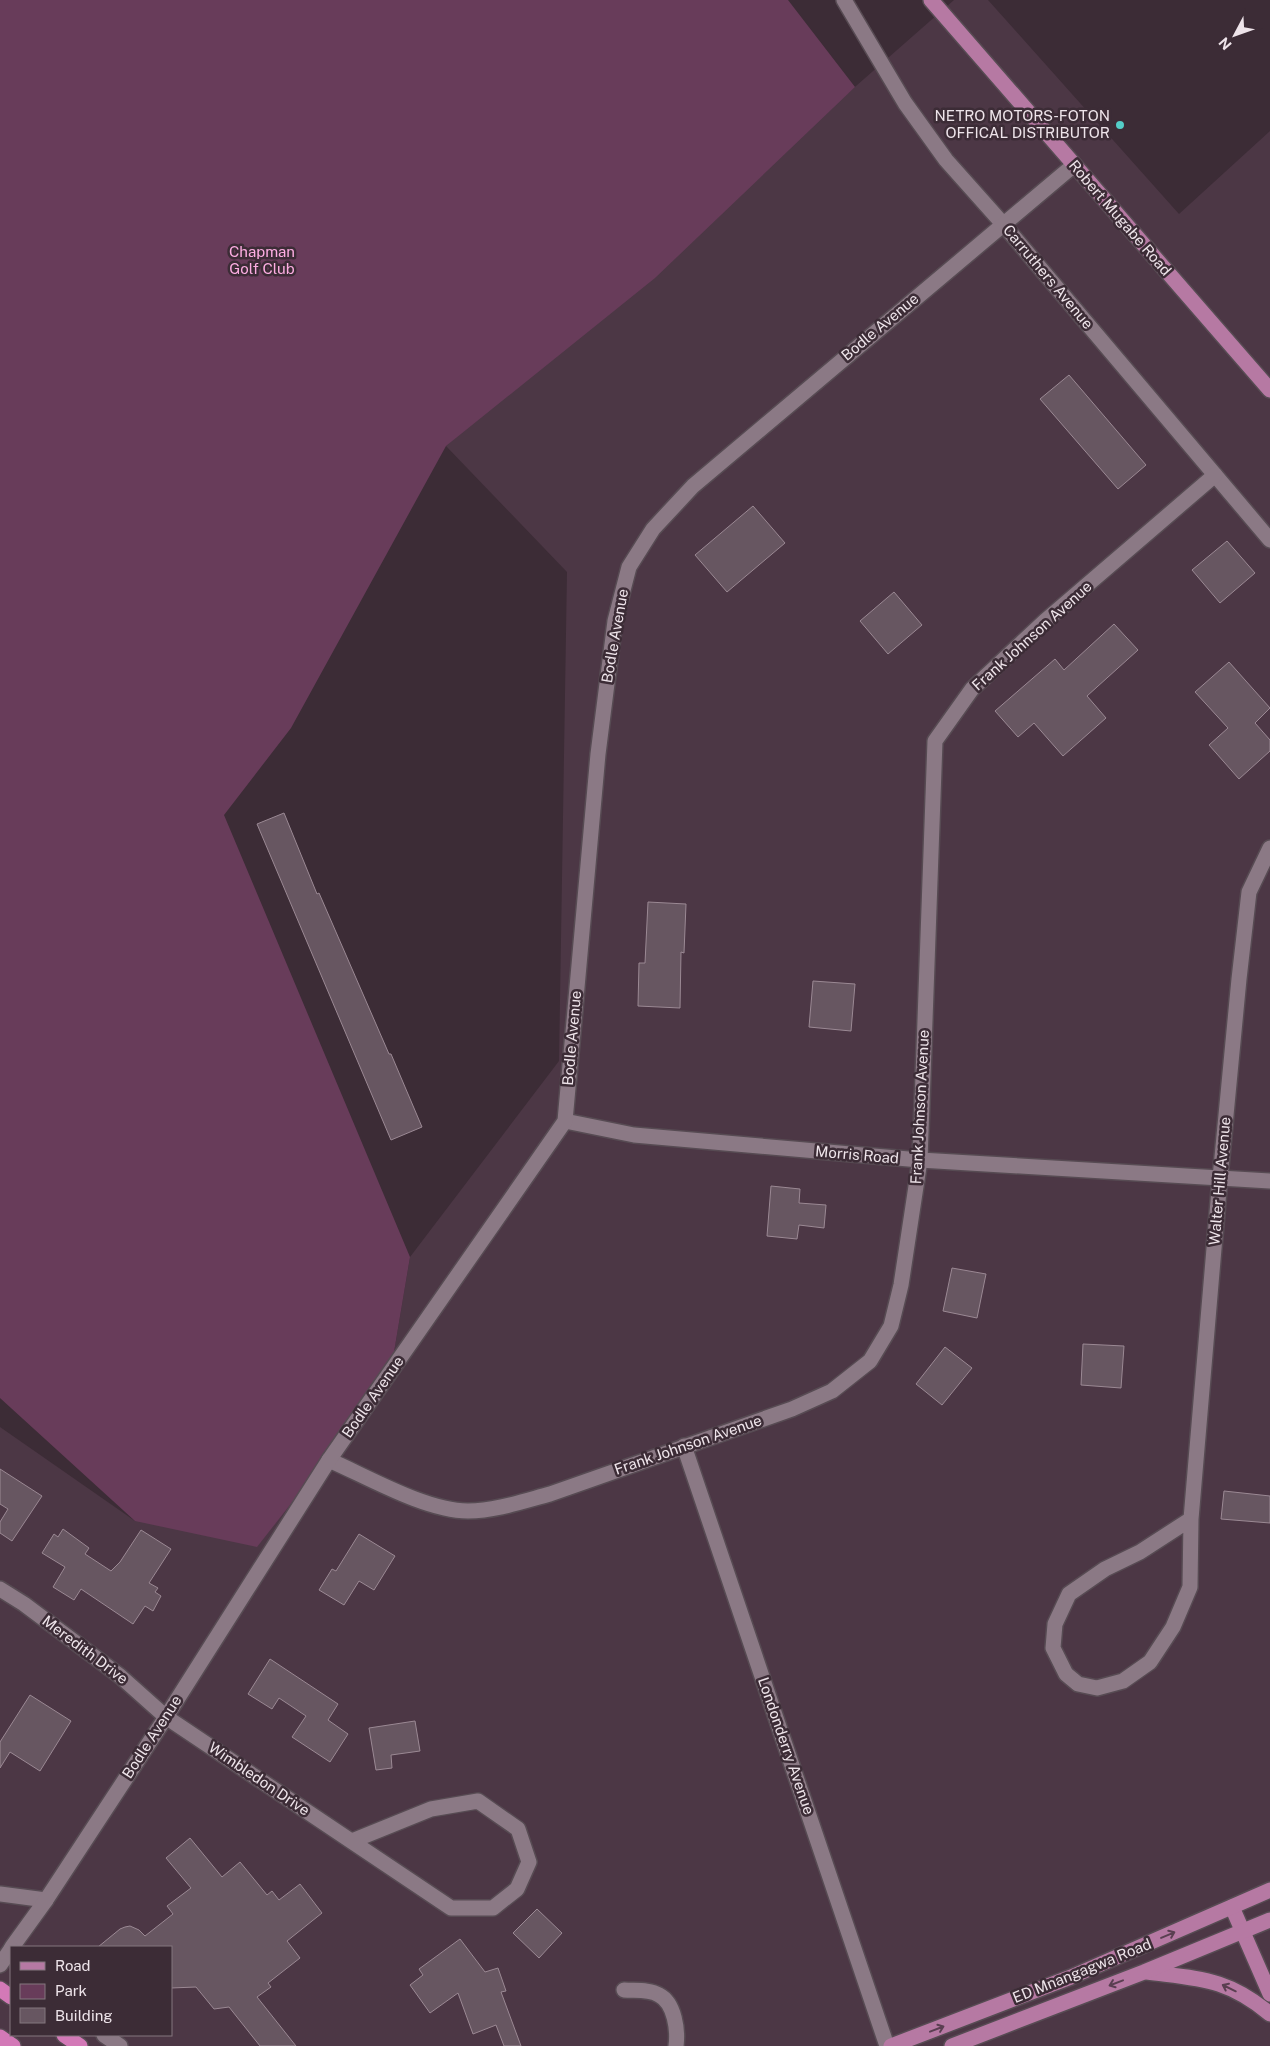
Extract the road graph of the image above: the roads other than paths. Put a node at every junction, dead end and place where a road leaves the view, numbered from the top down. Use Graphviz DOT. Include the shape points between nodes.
graph roads {
  1 [pos="844,0"];
  2 [pos="931,0"];
  3 [pos="1074,165"];
  4 [pos="1003,224"];
  5 [pos="1270,390"];
  6 [pos="1215,475"];
  7 [pos="1270,540"];
  8 [pos="1270,848"];
  9 [pos="565,1121"];
  10 [pos="920,1160"];
  11 [pos="1220,1178"];
  12 [pos="1270,1181"];
  13 [pos="684,1446"];
  14 [pos="329,1460"];
  15 [pos="1191,1519"];
  16 [pos="0,1589"];
  17 [pos="166,1717"];
  18 [pos="352,1841"];
  19 [pos="1265,1892"];
  20 [pos="0,1894"];
  21 [pos="46,1900"];
  22 [pos="1232,1907"];
  23 [pos="1270,1920"];
  24 [pos="1243,1933"];
  25 [pos="13,1946"];
  26 [pos="10,1952"];
  27 [pos="4,1965"];
  28 [pos="1144,1972"];
  29 [pos="624,1990"];
  30 [pos="1270,1994"];
  31 [pos="1270,2014"];
  32 [pos="65,2036"];
  33 [pos="105,2036"];
  34 [pos="0,2037"];
  35 [pos="13,2046"];
  36 [pos="80,2046"];
  37 [pos="120,2046"];
  38 [pos="676,2046"];
  39 [pos="887,2046"];
  40 [pos="891,2046"];
  41 [pos="952,2046"];
  1 -- 4 [label="street, Carruthers Avenue" via="905,103 946,160"];
  2 -- 3 [label="main road, Robert Mugabe Road"];
  3 -- 4 [label="street, Bodle Avenue"];
  3 -- 5 [label="main road, Robert Mugabe Road"];
  4 -- 6 [label="street, Carruthers Avenue"];
  4 -- 9 [label="street, Bodle Avenue" via="693,486 653,529 629,567 615,621 598,754"];
  6 -- 7 [label="street, Carruthers Avenue"];
  6 -- 10 [label="street, Frank Johnson Avenue" via="1045,621 972,689 935,741"];
  8 -- 11 [label="street, Walter Hill Avenue" via="1249,892"];
  9 -- 10 [label="street, Morris Road" via="634,1135"];
  9 -- 14 [label="street, Bodle Avenue"];
  10 -- 11 [label="street, Morris Road"];
  10 -- 13 [label="street, Frank Johnson Avenue" via="901,1285 891,1326 870,1361 832,1391 792,1409"];
  11 -- 12 [label="street, Morris Road"];
  11 -- 15 [label="street, Walter Hill Avenue"];
  13 -- 14 [label="street, Frank Johnson Avenue" via="550,1494 468,1511 426,1504"];
  13 -- 39 [label="street, Londonderry Avenue"];
  14 -- 17 [label="street, Bodle Avenue"];
  15 -- 15 [label="street, Walter Hill Avenue" via="1190,1587 1173,1627 1150,1662 1123,1681 1098,1688 1078,1684 1066,1674 1054,1648 1055,1624 1069,1594"];
  16 -- 17 [label="street, Meredith Drive" via="120,1676"];
  17 -- 18 [label="street, Wimbledon Drive"];
  17 -- 21 [label="street, Bodle Avenue"];
  18 -- 18 [label="street, Wimbledon Drive" via="431,1809 478,1801 518,1828 529,1862 517,1889 493,1908 451,1908"];
  19 -- 22 [label="main road, ED Mnangagwa Road"];
  19 -- 23 [label="main road"];
  20 -- 21 [label="street"];
  21 -- 25 [label="street, Bodle Avenue"];
  22 -- 24 [label="main road"];
  40 -- 22 [label="main road, ED Mnangagwa Road, one-way" via="1071,1977"];
  23 -- 24 [label="main road, ED Mnangagwa Road"];
  24 -- 28 [label="main road, ED Mnangagwa Road"];
  24 -- 30 [label="main road"];
  26 -- 27 [label="street, Bodle Avenue"];
  31 -- 28 [label="main road, one-way" via="1223,1984"];
  28 -- 41 [label="main road, ED Mnangagwa Road, one-way"];
  29 -- 38 [label="street" via="650,1991 661,1996 675,2020"];
  32 -- 36 [label="highway"];
  33 -- 37 [label="street"];
  34 -- 35 [label="highway"];
}
